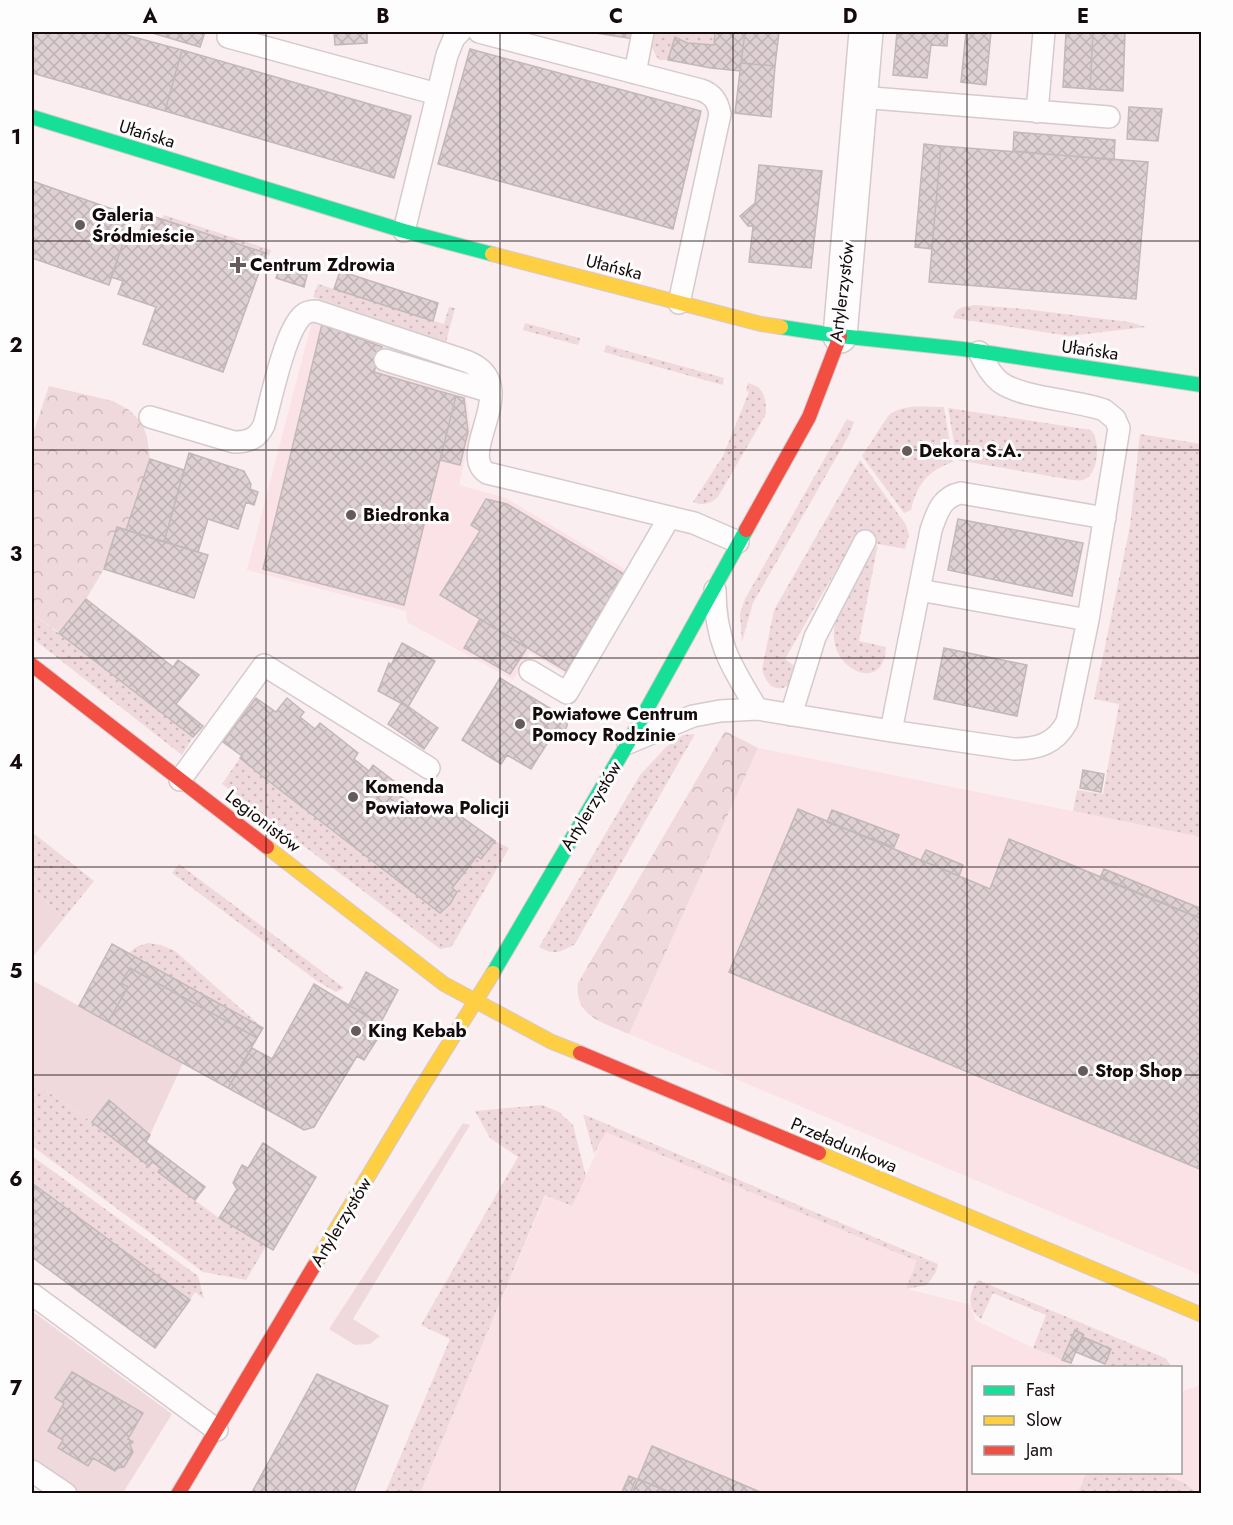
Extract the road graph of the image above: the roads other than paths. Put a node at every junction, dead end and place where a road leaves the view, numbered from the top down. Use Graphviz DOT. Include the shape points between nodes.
graph roads {
  1 [pos="460,32"];
  2 [pos="479,32"];
  3 [pos="642,32"];
  4 [pos="866,32"];
  5 [pos="1044,32"];
  6 [pos="228,37"];
  7 [pos="635,73"];
  8 [pos="437,94"];
  9 [pos="860,97"];
  10 [pos="1038,112"];
  11 [pos="32,117"];
  12 [pos="1109,117"];
  13 [pos="404,231"];
  14 [pos="679,303"];
  15 [pos="840,336"];
  16 [pos="979,352"];
  17 [pos="385,360"];
  18 [pos="1202,385"];
  19 [pos="491,392"];
  20 [pos="150,417"];
  21 [pos="669,518"];
  22 [pos="1105,518"];
  23 [pos="865,541"];
  24 [pos="738,542"];
  25 [pos="715,586"];
  26 [pos="919,590"];
  27 [pos="1088,620"];
  28 [pos="32,665"];
  29 [pos="530,671"];
  30 [pos="757,709"];
  31 [pos="791,715"];
  32 [pos="891,731"];
  33 [pos="628,742"];
  34 [pos="429,768"];
  35 [pos="180,780"];
  36 [pos="476,1000"];
  37 [pos="32,1294"];
  38 [pos="1202,1315"];
  39 [pos="217,1430"];
  40 [pos="32,1471"];
  41 [pos="66,1494"];
  42 [pos="178,1494"];
  1 -- 8 [label="lane" via="450,46"];
  2 -- 7 [label="lane"];
  3 -- 7 [label="lane"];
  4 -- 9 [label="street, Artylerzystów"];
  5 -- 10 [label="lane"];
  6 -- 8 [label="lane"];
  7 -- 14 [label="lane" via="710,93 719,105"];
  8 -- 13 [label="lane"];
  9 -- 10 [label="lane"];
  9 -- 15 [label="street, Artylerzystów"];
  10 -- 12 [label="lane"];
  11 -- 13 [label="street, Ułańska"];
  13 -- 14 [label="street, Ułańska"];
  14 -- 15 [label="street, Ułańska" via="761,324"];
  15 -- 16 [label="street, Ułańska"];
  15 -- 24 [label="street, Artylerzystów" via="809,417"];
  16 -- 18 [label="street, Ułańska"];
  16 -- 22 [label="lane" via="1000,382 1014,390 1097,408 1115,419 1119,428"];
  17 -- 19 [label="lane"];
  19 -- 20 [label="lane" via="485,374 476,365 316,311 302,316 295,325 264,425 253,439 234,442"];
  19 -- 21 [label="lane" via="478,452 482,470 493,476"];
  21 -- 24 [label="lane" via="694,523"];
  21 -- 29 [label="lane" via="567,693"];
  22 -- 26 [label="lane" via="954,495 941,505 934,520"];
  22 -- 27 [label="lane"];
  23 -- 31 [label="lane" via="815,637"];
  24 -- 25 [label="street, Artylerzystów"];
  25 -- 30 [label="lane" via="719,636"];
  25 -- 33 [label="street, Artylerzystów"];
  26 -- 27 [label="lane"];
  26 -- 32 [label="lane"];
  27 -- 32 [label="lane" via="1067,722 1050,742 1014,749"];
  28 -- 35 [label="street, Legionistów"];
  30 -- 31 [label="lane"];
  30 -- 33 [label="lane" via="693,716"];
  31 -- 32 [label="lane"];
  33 -- 36 [label="street, Artylerzystów"];
  34 -- 35 [label="lane" via="264,665"];
  35 -- 36 [label="street, Legionistów" via="425,971"];
  36 -- 38 [label="street, Przeładunkowa" via="552,1042"];
  36 -- 39 [label="street, Artylerzystów"];
  37 -- 39 [label="lane"];
  39 -- 42 [label="street, Artylerzystów"];
  40 -- 41 [label="lane"];
}
